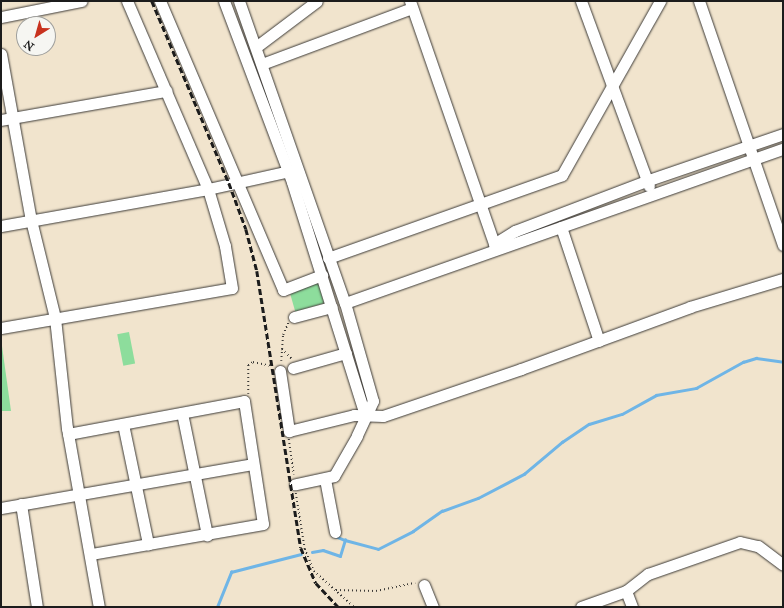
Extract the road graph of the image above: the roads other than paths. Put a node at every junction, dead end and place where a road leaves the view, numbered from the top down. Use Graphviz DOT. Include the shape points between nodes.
graph roads {
  1 [pos="81,1"];
  2 [pos="127,1"];
  3 [pos="160,1"];
  4 [pos="224,1"];
  5 [pos="239,1"];
  6 [pos="317,1"];
  7 [pos="581,1"];
  8 [pos="660,1"];
  9 [pos="699,1"];
  10 [pos="411,5"];
  11 [pos="1,17"];
  12 [pos="256,47"];
  13 [pos="1,54"];
  14 [pos="262,64"];
  15 [pos="611,89"];
  16 [pos="166,91"];
  17 [pos="14,118"];
  18 [pos="1,120"];
  19 [pos="783,134"];
  20 [pos="750,146"];
  21 [pos="783,149"];
  22 [pos="755,159"];
  23 [pos="289,171"];
  24 [pos="646,181"];
  25 [pos="237,183"];
  26 [pos="208,189"];
  27 [pos="652,194"];
  28 [pos="480,206"];
  29 [pos="31,220"];
  30 [pos="1,226"];
  31 [pos="561,227"];
  32 [pos="783,245"];
  33 [pos="495,246"];
  34 [pos="328,258"];
  35 [pos="322,275"];
  36 [pos="783,278"];
  37 [pos="345,303"];
  38 [pos="332,308"];
  39 [pos="294,317"];
  40 [pos="56,318"];
  41 [pos="1,328"];
  42 [pos="599,341"];
  43 [pos="346,353"];
  44 [pos="295,367"];
  45 [pos="280,371"];
  46 [pos="182,413"];
  47 [pos="365,415"];
  48 [pos="124,424"];
  49 [pos="68,434"];
  50 [pos="252,464"];
  51 [pos="194,474"];
  52 [pos="325,479"];
  53 [pos="137,484"];
  54 [pos="295,484"];
  55 [pos="80,493"];
  56 [pos="21,504"];
  57 [pos="1,508"];
  58 [pos="335,532"];
  59 [pos="207,534"];
  60 [pos="148,544"];
  61 [pos="91,554"];
  62 [pos="783,565"];
  63 [pos="424,585"];
  64 [pos="626,591"];
  65 [pos="37,607"];
  66 [pos="99,607"];
  67 [pos="433,607"];
  68 [pos="581,607"];
  69 [pos="632,607"];
  1 -- 11 [label="street"];
  2 -- 16 [label="street"];
  3 -- 25 [label="street"];
  4 -- 23 [label="street"];
  5 -- 12 [label="street"];
  6 -- 12 [label="street"];
  7 -- 15 [label="street"];
  8 -- 15 [label="street"];
  9 -- 20 [label="street"];
  10 -- 14 [label="street"];
  10 -- 28 [label="street"];
  12 -- 14 [label="street"];
  13 -- 17 [label="street"];
  14 -- 34 [label="street"];
  15 -- 24 [label="street"];
  15 -- 28 [label="street" via="562,176"];
  16 -- 17 [label="street"];
  16 -- 26 [label="street"];
  17 -- 18 [label="street"];
  17 -- 29 [label="street"];
  19 -- 20 [label="street"];
  20 -- 22 [label="street"];
  20 -- 24 [label="street"];
  21 -- 22 [label="street"];
  22 -- 27 [label="street"];
  22 -- 32 [label="street"];
  23 -- 25 [label="street"];
  23 -- 35 [label="street"];
  24 -- 27 [label="street"];
  24 -- 33 [label="street" via="515,231"];
  25 -- 26 [label="street"];
  25 -- 35 [label="street" via="283,290"];
  26 -- 29 [label="street"];
  26 -- 40 [label="street" via="226,246 232,288"];
  27 -- 31 [label="street"];
  28 -- 33 [label="street"];
  28 -- 34 [label="street"];
  29 -- 30 [label="street"];
  29 -- 40 [label="street"];
  31 -- 33 [label="street"];
  31 -- 42 [label="street"];
  33 -- 37 [label="street"];
  34 -- 37 [label="street"];
  35 -- 38 [label="street"];
  36 -- 42 [label="street" via="690,307"];
  37 -- 47 [label="street" via="373,401"];
  38 -- 39 [label="street"];
  38 -- 43 [label="street"];
  40 -- 41 [label="street"];
  40 -- 49 [label="street"];
  42 -- 47 [label="street" via="383,416"];
  43 -- 44 [label="street"];
  43 -- 47 [label="street"];
  45 -- 47 [label="street" via="289,431 354,415"];
  46 -- 48 [label="street"];
  46 -- 50 [label="street" via="244,401"];
  46 -- 51 [label="street"];
  47 -- 52 [label="street" via="357,436 334,476"];
  48 -- 49 [label="street"];
  48 -- 53 [label="street"];
  49 -- 55 [label="street"];
  50 -- 51 [label="street"];
  50 -- 59 [label="street" via="262,524"];
  51 -- 53 [label="street"];
  51 -- 59 [label="street"];
  52 -- 54 [label="street"];
  52 -- 58 [label="street"];
  53 -- 55 [label="street"];
  53 -- 60 [label="street"];
  55 -- 56 [label="street"];
  55 -- 61 [label="street"];
  56 -- 57 [label="street"];
  56 -- 65 [label="street"];
  59 -- 60 [label="street"];
  60 -- 61 [label="street"];
  61 -- 66 [label="street"];
  62 -- 64 [label="street" via="758,546 740,542 648,574"];
  63 -- 67 [label="street"];
  64 -- 68 [label="street"];
  64 -- 69 [label="street"];
}
